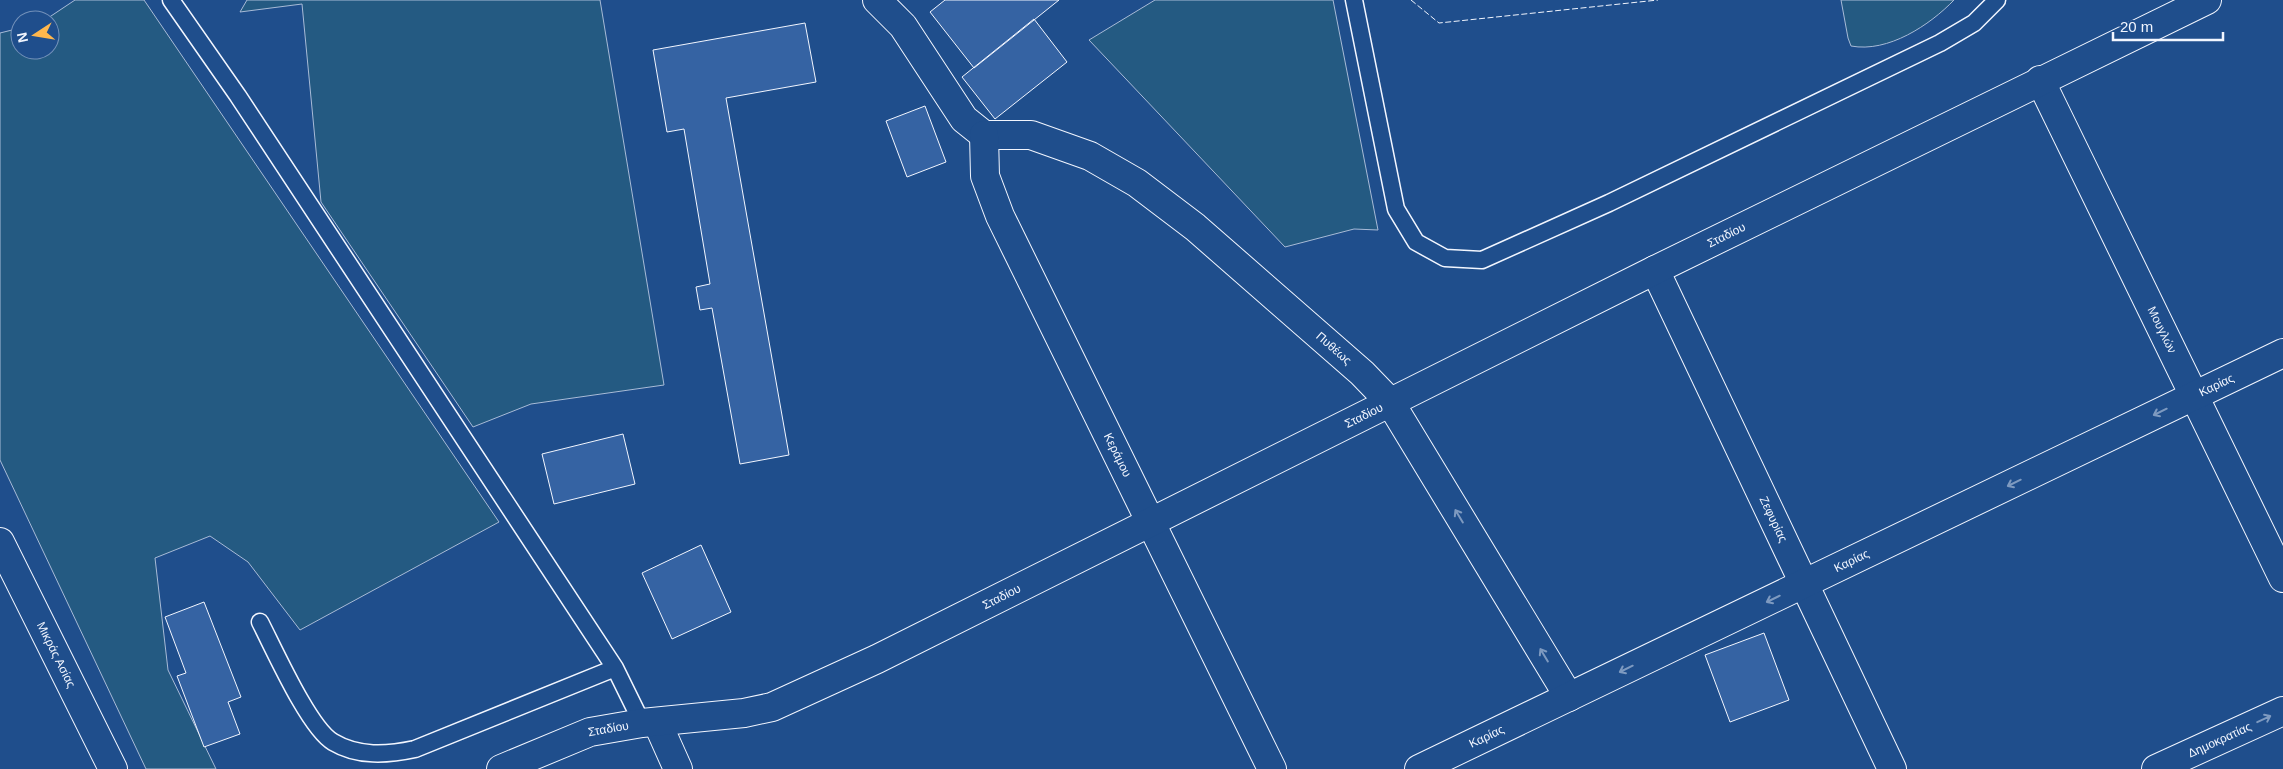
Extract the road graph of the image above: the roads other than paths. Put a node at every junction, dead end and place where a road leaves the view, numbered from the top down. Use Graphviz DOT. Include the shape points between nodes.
graph roads {
  1 [pos="171,0"];
  2 [pos="877,0"];
  3 [pos="1354,0"];
  4 [pos="1998,0"];
  5 [pos="2206,0"];
  6 [pos="2040,80"];
  7 [pos="984,135"];
  8 [pos="1655,270"];
  9 [pos="2283,353"];
  10 [pos="2194,396"];
  11 [pos="1390,402"];
  12 [pos="1149,523"];
  13 [pos="0,542"];
  14 [pos="2283,578"];
  15 [pos="1804,583"];
  16 [pos="260,622"];
  17 [pos="615,668"];
  18 [pos="1569,697"];
  19 [pos="2283,711"];
  20 [pos="649,722"];
  21 [pos="113,769"];
  22 [pos="501,769"];
  23 [pos="678,769"];
  24 [pos="1272,769"];
  25 [pos="1419,769"];
  26 [pos="1892,769"];
  27 [pos="2156,769"];
  1 -- 17 [label="lane" via="238,96"];
  2 -- 7 [label="street" via="903,26 964,118"];
  3 -- 4 [label="lane" via="1396,209 1416,242 1445,258 1482,260 1609,203 1940,43 1974,23"];
  5 -- 6 [label="street, Σταδίου"];
  6 -- 8 [label="street, Σταδίου"];
  6 -- 10 [label="street, Μουγλών"];
  7 -- 11 [label="street, Πυθέως" via="1031,136 1090,156 1137,183 1203,234 1362,373"];
  7 -- 12 [label="street, Κεράμου" via="985,176 989,191"];
  8 -- 11 [label="street, Σταδίου"];
  8 -- 15 [label="street, Ζεφυρίας"];
  9 -- 10 [label="street, Καρίας"];
  10 -- 14 [label="street, Μουγλών"];
  10 -- 15 [label="street, Καρίας, one-way"];
  11 -- 12 [label="street, Σταδίου"];
  18 -- 11 [label="street, Πυθέως, one-way"];
  12 -- 20 [label="street, Σταδίου" via="784,703 744,713"];
  12 -- 24 [label="street, Κεράμου"];
  13 -- 21 [label="street, Μικράς Ασίας"];
  15 -- 18 [label="street, Καρίας, one-way"];
  15 -- 26 [label="street, Ζεφυρίας"];
  16 -- 17 [label="lane" via="311,718 331,741 363,753 393,754 414,750"];
  17 -- 20 [label="lane"];
  18 -- 25 [label="street, Καρίας"];
  27 -- 19 [label="street, Δημοκρατίας, one-way"];
  20 -- 22 [label="street, Σταδίου" via="590,732"];
  20 -- 23 [label="street"];
}
